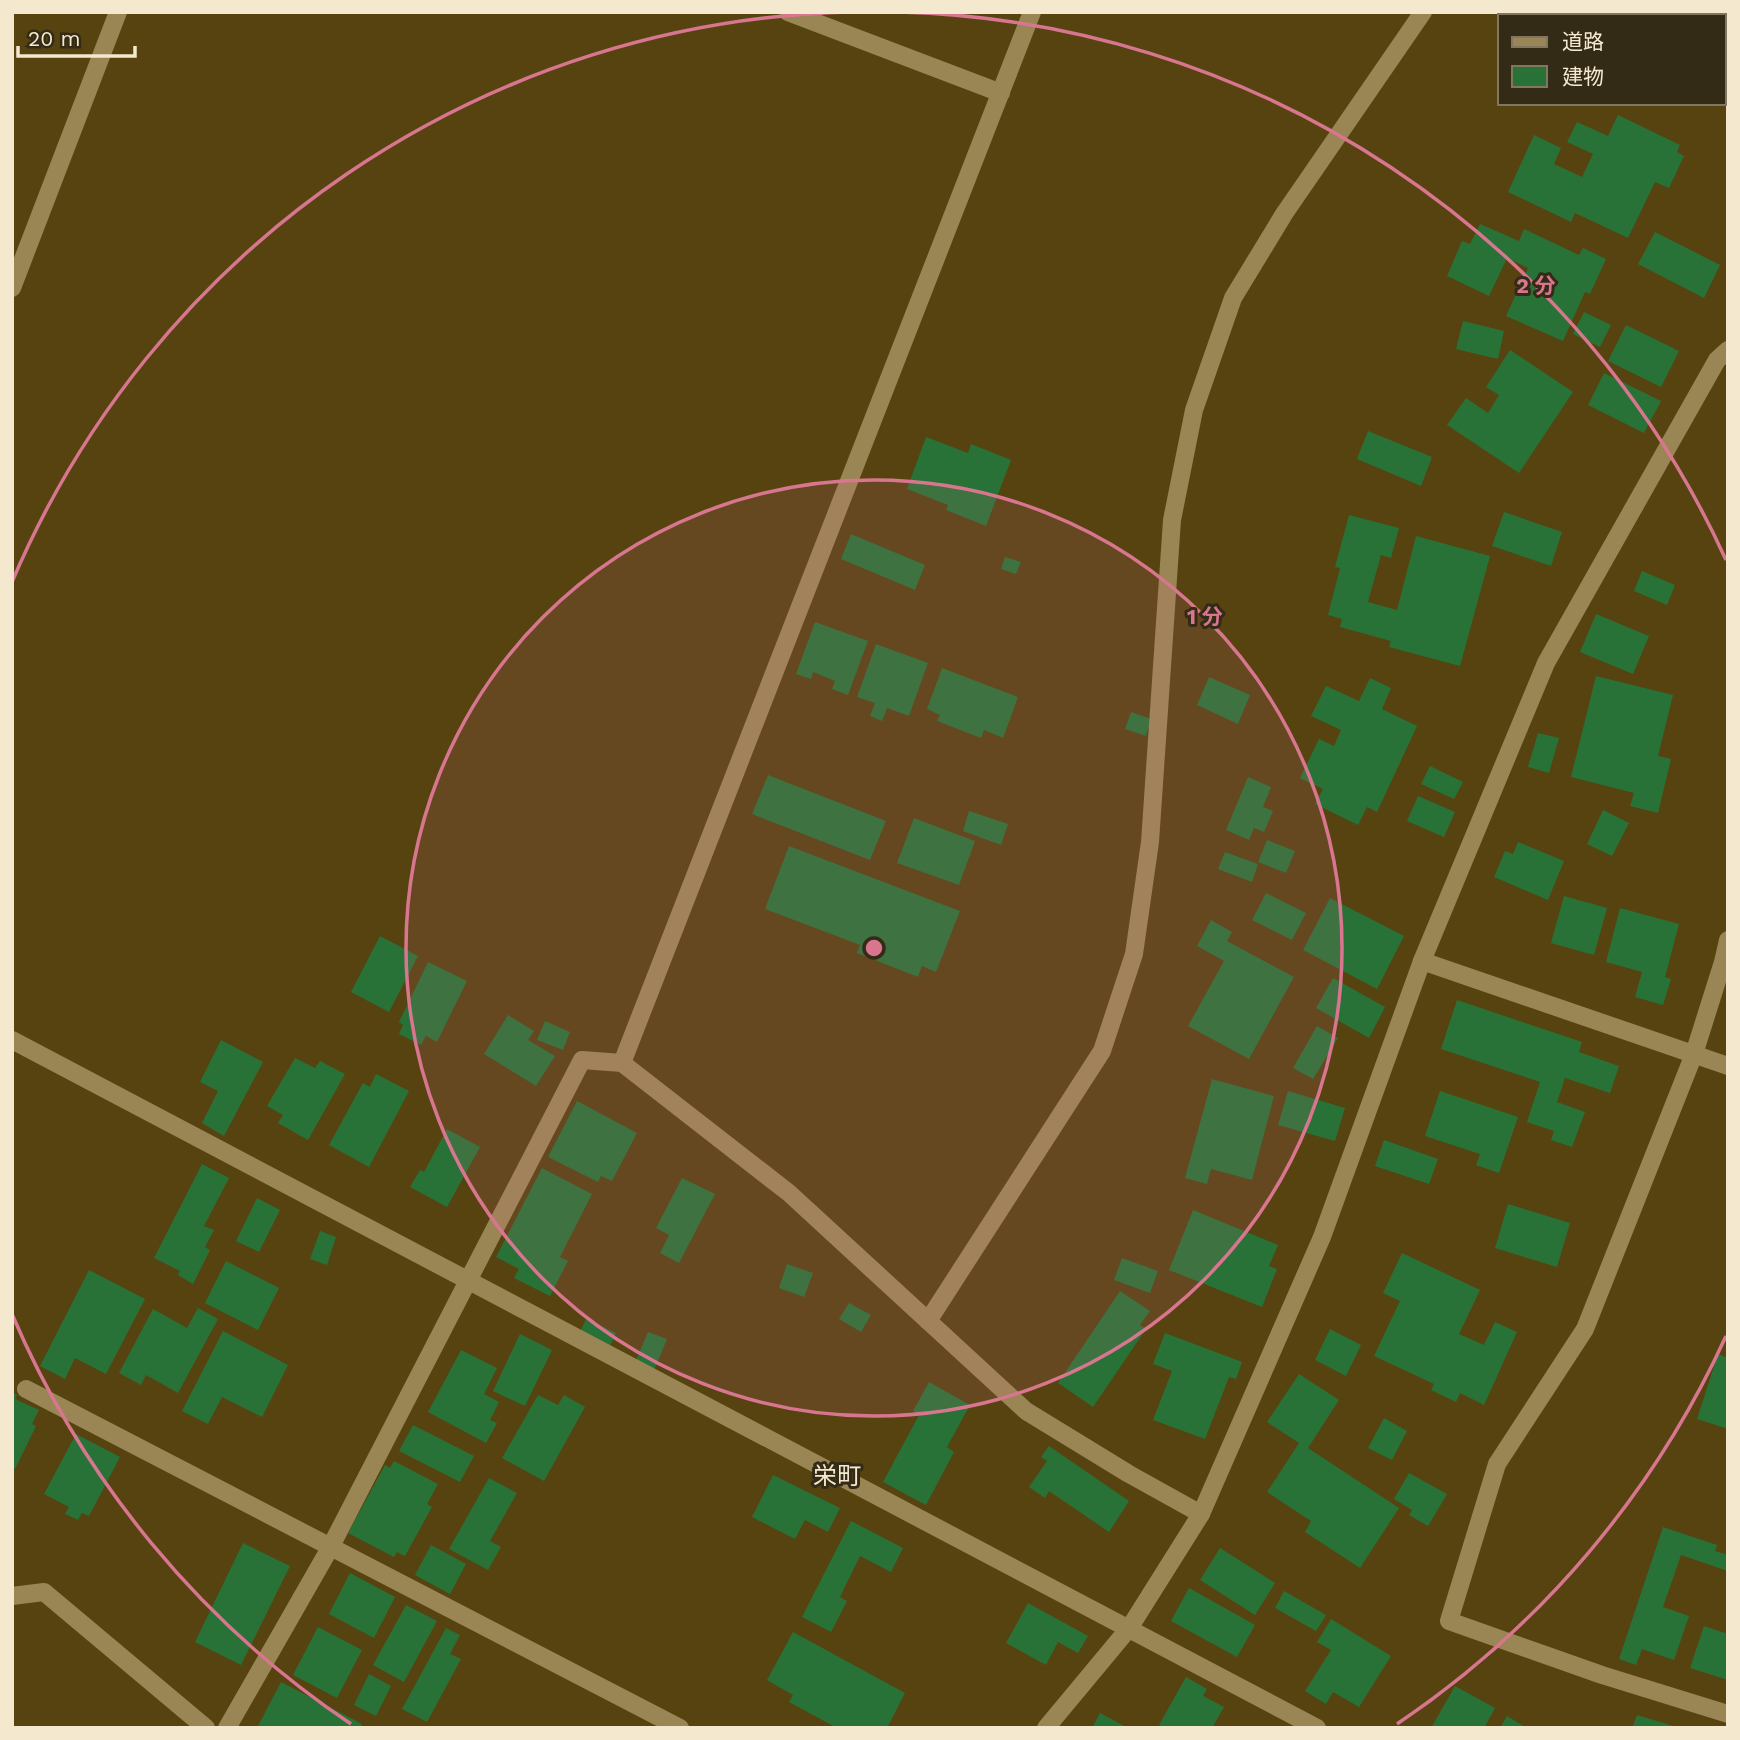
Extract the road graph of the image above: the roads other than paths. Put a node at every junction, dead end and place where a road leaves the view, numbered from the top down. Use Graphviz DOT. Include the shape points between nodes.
graph roads {
  1 [pos="118,12"];
  2 [pos="788,12"];
  3 [pos="1032,12"];
  4 [pos="1423,12"];
  5 [pos="1001,93"];
  6 [pos="12,288"];
  7 [pos="1728,350"];
  8 [pos="1728,940"];
  9 [pos="1422,961"];
  10 [pos="12,1040"];
  11 [pos="1694,1054"];
  12 [pos="622,1063"];
  13 [pos="1728,1066"];
  14 [pos="469,1280"];
  15 [pos="928,1321"];
  16 [pos="26,1389"];
  17 [pos="1201,1514"];
  18 [pos="330,1548"];
  19 [pos="12,1596"];
  20 [pos="1130,1628"];
  21 [pos="1728,1714"];
  22 [pos="206,1728"];
  23 [pos="227,1728"];
  24 [pos="680,1728"];
  25 [pos="1046,1728"];
  26 [pos="1317,1728"];
  1 -- 6 [label="street"];
  2 -- 5 [label="street"];
  3 -- 5 [label="street"];
  4 -- 15 [label="street" via="1283,215 1233,298 1194,410 1172,520 1150,842 1134,954 1102,1051"];
  5 -- 12 [label="street"];
  7 -- 9 [label="street" via="1717,360 1546,663"];
  8 -- 11 [label="street"];
  9 -- 11 [label="street"];
  9 -- 17 [label="street" via="1322,1237"];
  10 -- 14 [label="street"];
  11 -- 13 [label="street"];
  11 -- 21 [label="street" via="1585,1329 1497,1464 1449,1621"];
  12 -- 14 [label="street" via="582,1060"];
  12 -- 15 [label="street" via="789,1193"];
  14 -- 18 [label="street"];
  14 -- 20 [label="street"];
  15 -- 17 [label="street" via="1026,1411"];
  16 -- 18 [label="street"];
  17 -- 20 [label="street"];
  18 -- 23 [label="street"];
  18 -- 24 [label="street"];
  19 -- 22 [label="street" via="44,1592"];
  20 -- 25 [label="street"];
  20 -- 26 [label="street"];
}
